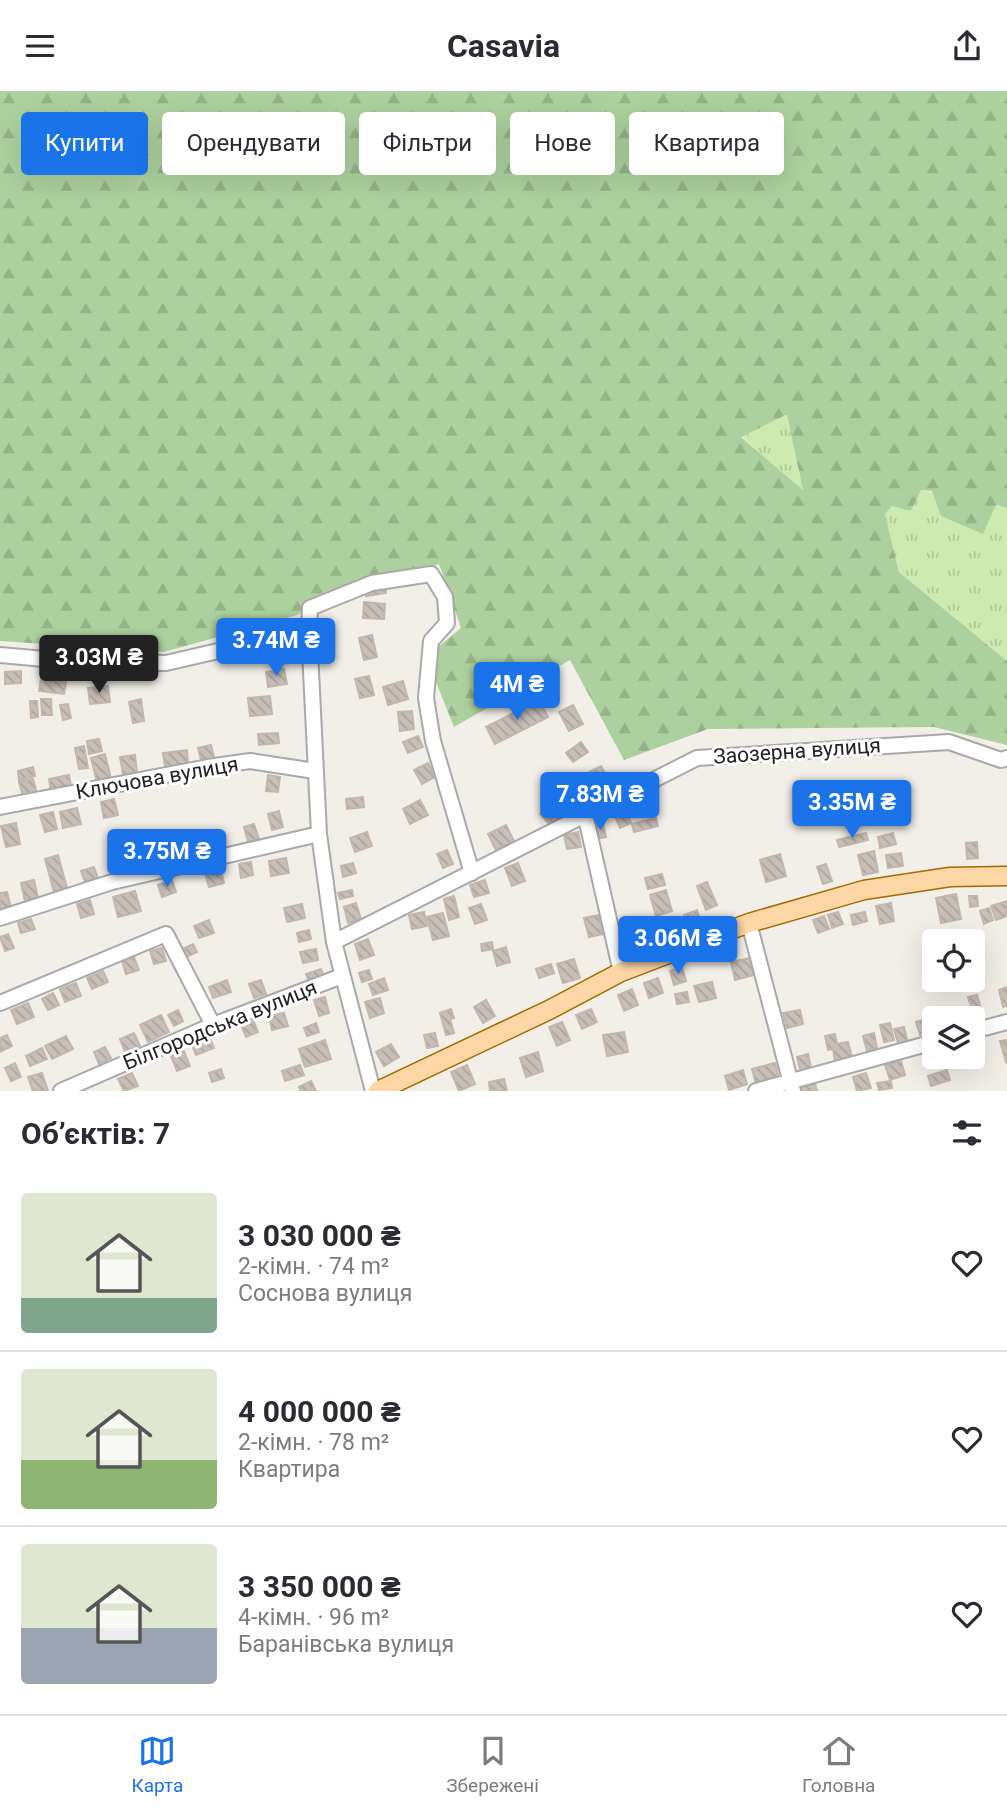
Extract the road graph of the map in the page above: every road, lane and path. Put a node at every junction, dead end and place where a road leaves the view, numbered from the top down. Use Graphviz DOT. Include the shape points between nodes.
graph roads {
  1 [pos="309,631"];
  2 [pos="0,655"];
  3 [pos="1007,758"];
  4 [pos="315,771"];
  5 [pos="0,807"];
  6 [pos="585,814"];
  7 [pos="319,834"];
  8 [pos="472,873"];
  9 [pos="1007,876"];
  10 [pos="0,918"];
  11 [pos="749,923"];
  12 [pos="334,942"];
  13 [pos="621,972"];
  14 [pos="342,976"];
  15 [pos="0,1003"];
  16 [pos="1007,1022"];
  17 [pos="213,1025"];
  18 [pos="985,1028"];
  19 [pos="922,1046"];
  20 [pos="792,1086"];
  21 [pos="386,1089"];
  22 [pos="61,1091"];
  23 [pos="756,1091"];
  1 -- 2 [label="street" via="166,663"];
  1 -- 4 [label="street"];
  1 -- 8 [label="street" via="310,608 372,583 431,574 444,597 447,623 431,641 426,698 433,741"];
  3 -- 6 [label="street, Заозерна вулиця" via="1001,760 949,742 697,758"];
  4 -- 5 [label="street, Ключова вулиця" via="250,761"];
  4 -- 7 [label="street"];
  6 -- 8 [label="street, Заозерна вулиця"];
  6 -- 13 [label="street"];
  7 -- 10 [label="street" via="111,882"];
  7 -- 12 [label="street"];
  8 -- 12 [label="street, Заозерна вулиця"];
  9 -- 11 [label="main road" via="950,877 864,890"];
  11 -- 13 [label="main road"];
  11 -- 20 [label="street"];
  12 -- 14 [label="street"];
  13 -- 21 [label="main road"];
  14 -- 17 [label="street, Білгородська вулиця"];
  14 -- 21 [label="street"];
  15 -- 17 [label="street" via="166,934"];
  16 -- 18 [label="street"];
  17 -- 22 [label="street, Білгородська вулиця"];
  19 -- 20 [label="street"];
  20 -- 23 [label="street"];
}
